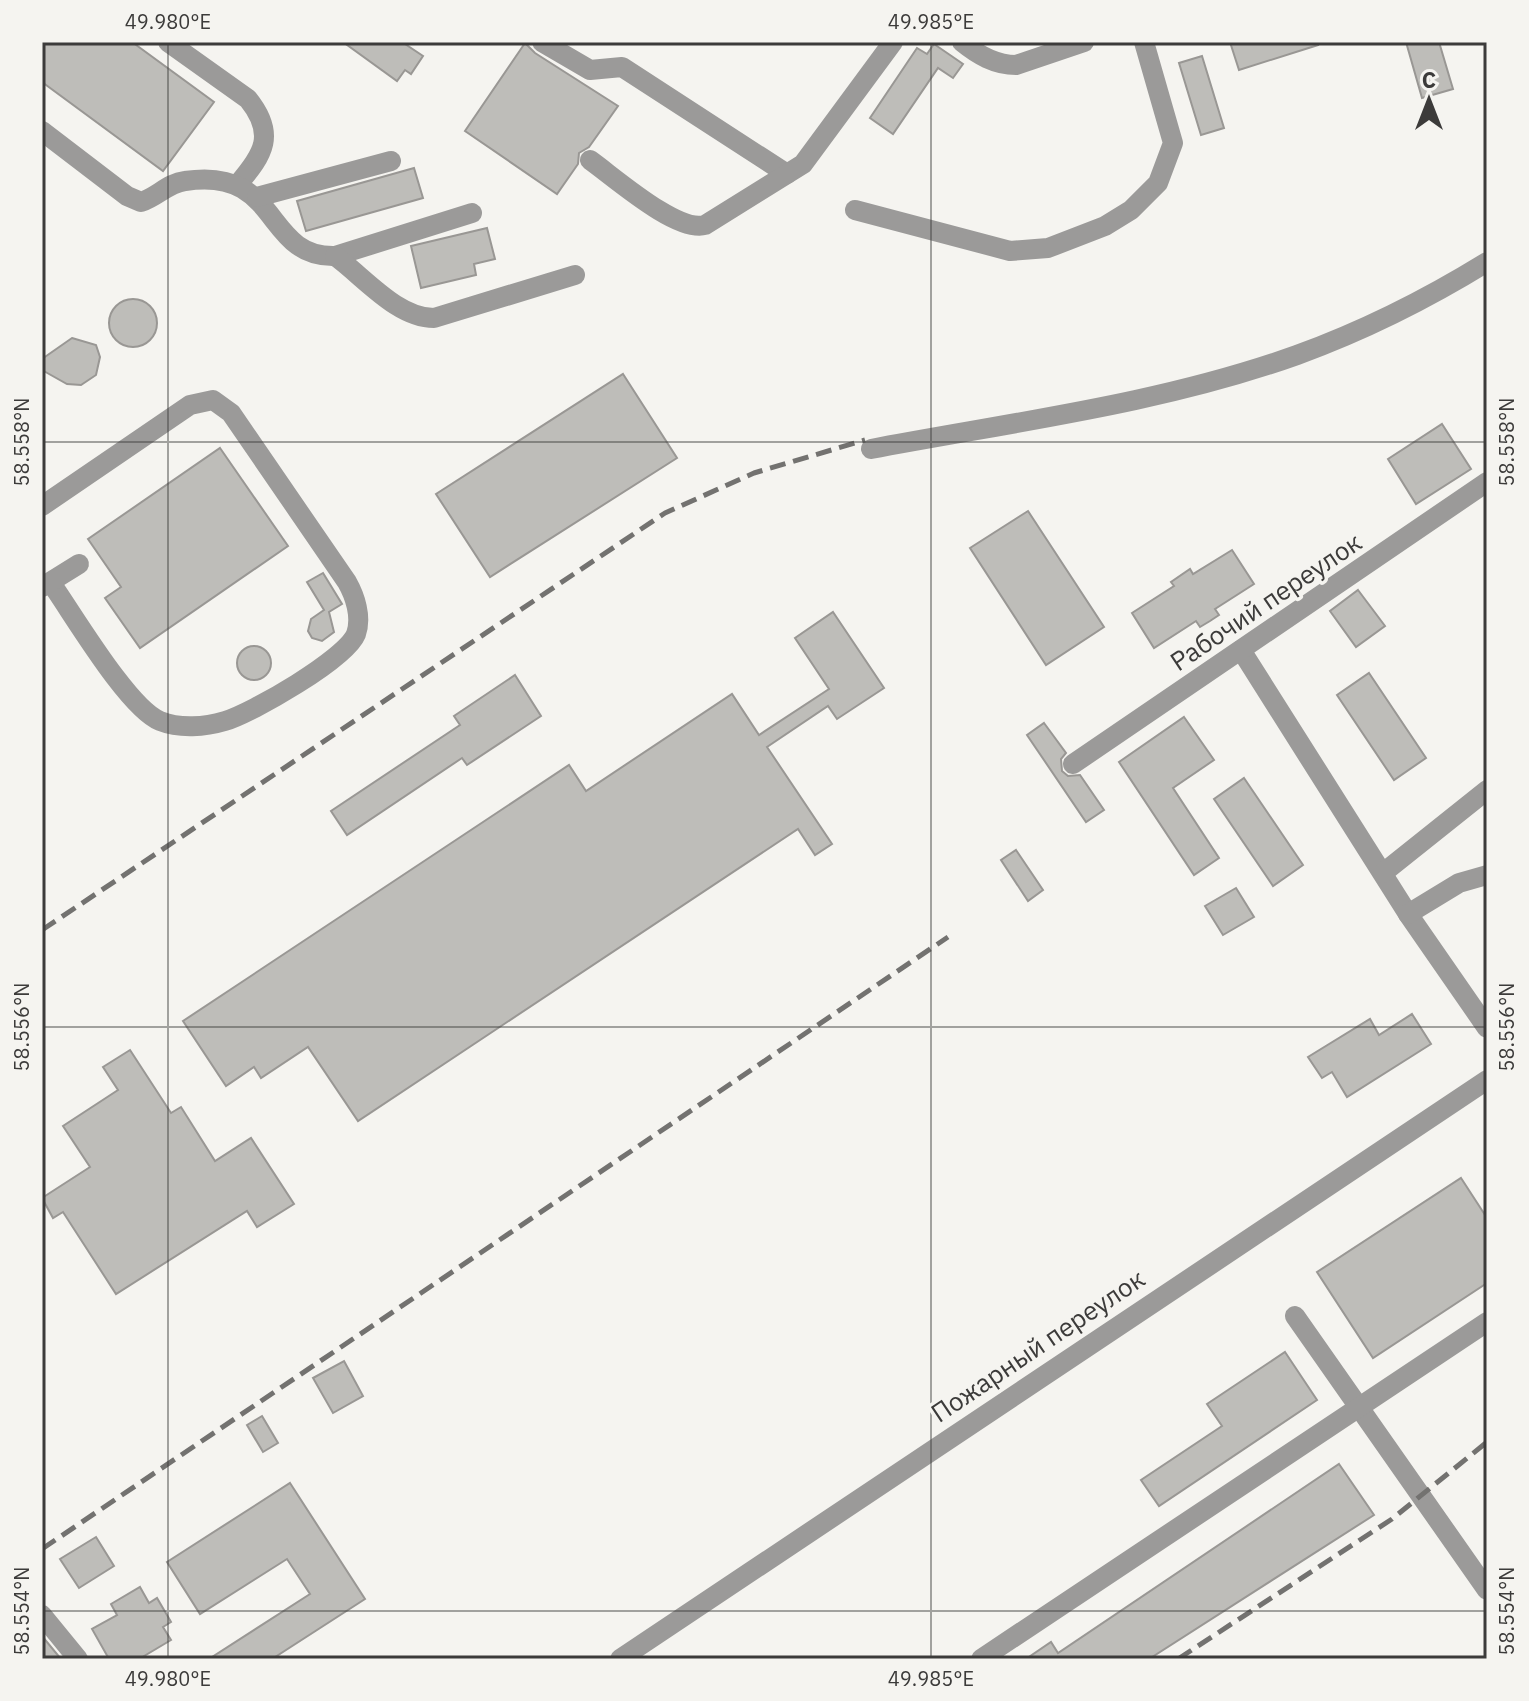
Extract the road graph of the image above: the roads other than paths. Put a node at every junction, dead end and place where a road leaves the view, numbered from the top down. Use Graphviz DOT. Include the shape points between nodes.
graph roads {
  1 [pos="168,42"];
  2 [pos="542,42"];
  3 [pos="893,42"];
  4 [pos="962,42"];
  5 [pos="1084,42"];
  6 [pos="1144,42"];
  7 [pos="42,131"];
  8 [pos="590,160"];
  9 [pos="391,161"];
  10 [pos="787,174"];
  11 [pos="238,184"];
  12 [pos="257,197"];
  13 [pos="855,210"];
  14 [pos="472,213"];
  15 [pos="335,256"];
  16 [pos="1487,262"];
  17 [pos="575,275"];
  18 [pos="871,449"];
  19 [pos="1487,482"];
  20 [pos="42,506"];
  21 [pos="79,564"];
  22 [pos="46,585"];
  23 [pos="1241,650"];
  24 [pos="1073,764"];
  25 [pos="1487,790"];
  26 [pos="1383,873"];
  27 [pos="1487,875"];
  28 [pos="1408,914"];
  29 [pos="1487,1028"];
  30 [pos="1487,1080"];
  31 [pos="1295,1316"];
  32 [pos="1487,1322"];
  33 [pos="1360,1407"];
  34 [pos="1487,1590"];
  35 [pos="42,1615"];
  36 [pos="78,1659"];
  37 [pos="620,1659"];
  38 [pos="981,1659"];
  1 -- 11 [label="street" via="257,110 264,149"];
  2 -- 10 [label="street" via="590,70 622,67"];
  3 -- 10 [label="street" via="814,152"];
  4 -- 5 [label="street" via="1005,65"];
  6 -- 13 [label="street" via="1173,143 1158,183 1105,226 1048,248 1010,251"];
  7 -- 11 [label="street" via="141,202 182,181"];
  8 -- 10 [label="street" via="678,222 698,227"];
  9 -- 12 [label="street"];
  11 -- 12 [label="street"];
  12 -- 15 [label="street" via="306,254"];
  14 -- 15 [label="street"];
  15 -- 17 [label="street" via="421,318"];
  16 -- 18 [label="street" via="1339,338 1248,371 1127,401"];
  19 -- 23 [label="street, Рабочий переулок"];
  20 -- 22 [label="street" via="190,405 213,400 231,413 347,582 358,620 349,645 329,662 243,714 191,726 161,721 136,702"];
  21 -- 22 [label="street"];
  23 -- 24 [label="street, Рабочий переулок"];
  23 -- 26 [label="street"];
  25 -- 26 [label="street"];
  26 -- 28 [label="street"];
  27 -- 28 [label="street" via="1459,883"];
  28 -- 29 [label="street"];
  30 -- 37 [label="street, Пожарный переулок"];
  31 -- 33 [label="street"];
  32 -- 33 [label="street"];
  33 -- 34 [label="street"];
  33 -- 38 [label="street"];
  35 -- 36 [label="street"];
}
